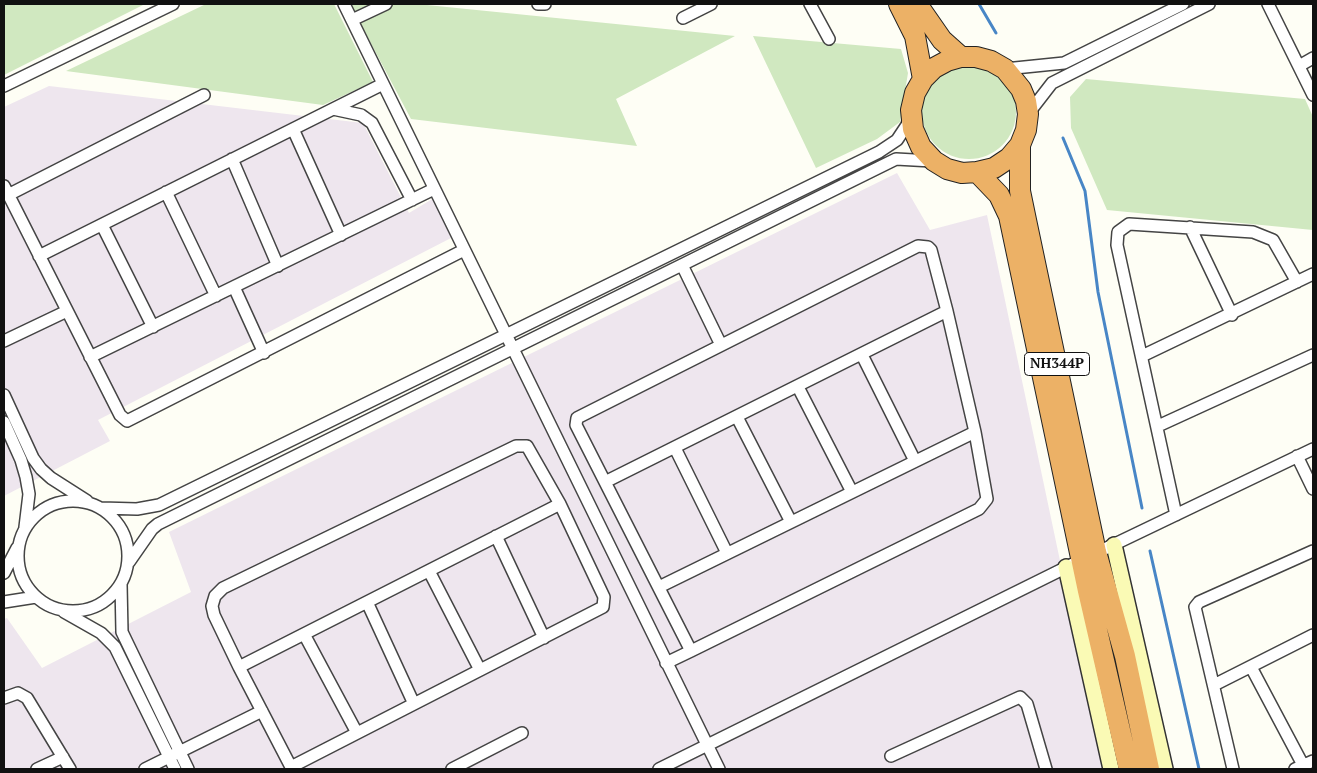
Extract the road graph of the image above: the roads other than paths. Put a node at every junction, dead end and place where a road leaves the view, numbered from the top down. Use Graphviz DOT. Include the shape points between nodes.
graph roads {
  1 [pos="173,4"];
  2 [pos="344,4"];
  3 [pos="386,4"];
  4 [pos="538,4"];
  5 [pos="545,4"];
  6 [pos="711,4"];
  7 [pos="810,4"];
  8 [pos="899,4"];
  9 [pos="917,4"];
  10 [pos="1183,4"];
  11 [pos="1209,4"];
  12 [pos="1268,4"];
  13 [pos="683,18"];
  14 [pos="352,20"];
  15 [pos="830,39"];
  16 [pos="961,57"];
  17 [pos="1313,58"];
  18 [pos="1299,66"];
  19 [pos="1005,69"];
  20 [pos="924,79"];
  21 [pos="383,84"];
  22 [pos="4,86"];
  23 [pos="204,95"];
  24 [pos="1313,95"];
  25 [pos="333,109"];
  26 [pos="911,110"];
  27 [pos="1028,114"];
  28 [pos="293,129"];
  29 [pos="1020,145"];
  30 [pos="232,159"];
  31 [pos="934,161"];
  32 [pos="978,172"];
  33 [pos="434,189"];
  34 [pos="6,191"];
  35 [pos="166,192"];
  36 [pos="412,200"];
  37 [pos="102,225"];
  38 [pos="1190,227"];
  39 [pos="341,235"];
  40 [pos="464,250"];
  41 [pos="39,256"];
  42 [pos="278,266"];
  43 [pos="682,266"];
  44 [pos="1313,274"];
  45 [pos="1297,282"];
  46 [pos="234,287"];
  47 [pos="216,296"];
  48 [pos="67,311"];
  49 [pos="947,311"];
  50 [pos="1232,314"];
  51 [pos="152,327"];
  52 [pos="507,337"];
  53 [pos="4,341"];
  54 [pos="721,345"];
  55 [pos="513,349"];
  56 [pos="264,353"];
  57 [pos="1313,354"];
  58 [pos="862,355"];
  59 [pos="1142,356"];
  60 [pos="90,357"];
  61 [pos="798,387"];
  62 [pos="4,395"];
  63 [pos="737,417"];
  64 [pos="4,422"];
  65 [pos="1158,426"];
  66 [pos="975,432"];
  67 [pos="675,448"];
  68 [pos="1313,448"];
  69 [pos="1297,456"];
  70 [pos="915,461"];
  71 [pos="605,482"];
  72 [pos="1313,489"];
  73 [pos="852,492"];
  74 [pos="87,501"];
  75 [pos="560,504"];
  76 [pos="101,508"];
  77 [pos="1176,515"];
  78 [pos="791,522"];
  79 [pos="25,527"];
  80 [pos="496,536"];
  81 [pos="19,544"];
  82 [pos="1313,551"];
  83 [pos="727,553"];
  84 [pos="1089,556"];
  85 [pos="128,562"];
  86 [pos="429,571"];
  87 [pos="4,572"];
  88 [pos="121,584"];
  89 [pos="659,587"];
  90 [pos="36,596"];
  91 [pos="4,602"];
  92 [pos="366,602"];
  93 [pos="61,610"];
  94 [pos="304,634"];
  95 [pos="1313,637"];
  96 [pos="544,638"];
  97 [pos="691,651"];
  98 [pos="666,663"];
  99 [pos="240,667"];
  100 [pos="1251,667"];
  101 [pos="480,670"];
  102 [pos="1214,685"];
  103 [pos="4,698"];
  104 [pos="414,704"];
  105 [pos="262,711"];
  106 [pos="357,733"];
  107 [pos="522,733"];
  108 [pos="707,746"];
  109 [pos="175,754"];
  110 [pos="63,756"];
  111 [pos="891,756"];
  112 [pos="1304,765"];
  113 [pos="291,768"];
  114 [pos="1042,768"];
  115 [pos="37,769"];
  116 [pos="70,769"];
  117 [pos="146,769"];
  118 [pos="175,769"];
  119 [pos="188,769"];
  120 [pos="452,769"];
  121 [pos="659,769"];
  122 [pos="719,769"];
  123 [pos="1111,769"];
  124 [pos="1129,769"];
  125 [pos="1149,769"];
  126 [pos="1165,769"];
  127 [pos="1233,769"];
  1 -- 22 [label="street"];
  2 -- 14 [label="street"];
  3 -- 14 [label="street"];
  4 -- 5 [label="street"];
  6 -- 13 [label="street"];
  7 -- 15 [label="street"];
  8 -- 20 [label="highway" via="915,36"];
  9 -- 16 [label="highway" via="942,40"];
  10 -- 19 [label="street" via="1064,63"];
  11 -- 27 [label="street" via="1052,83"];
  12 -- 18 [label="street"];
  14 -- 21 [label="street"];
  16 -- 19 [label="highway" via="984,59"];
  16 -- 20 [label="highway" via="934,68"];
  17 -- 18 [label="street"];
  18 -- 24 [label="street"];
  19 -- 27 [label="highway" via="1022,89"];
  20 -- 26 [label="highway"];
  21 -- 25 [label="street"];
  21 -- 33 [label="street"];
  23 -- 34 [label="street"];
  25 -- 28 [label="street"];
  25 -- 36 [label="street" via="361,116 372,123"];
  26 -- 31 [label="highway" via="913,129 921,147"];
  26 -- 52 [label="street" via="907,125 897,140 879,152"];
  27 -- 29 [label="highway"];
  28 -- 30 [label="street"];
  28 -- 39 [label="street"];
  29 -- 32 [label="highway" via="1001,163"];
  29 -- 84 [label="highway, NH344P" via="1020,191"];
  30 -- 35 [label="street"];
  30 -- 42 [label="street"];
  31 -- 32 [label="highway" via="962,173"];
  31 -- 43 [label="street" via="896,159"];
  32 -- 84 [label="highway, NH344P" via="999,195 1009,216"];
  33 -- 36 [label="street"];
  33 -- 40 [label="street"];
  34 -- 41 [label="street"];
  35 -- 37 [label="street"];
  35 -- 47 [label="street"];
  36 -- 39 [label="street"];
  37 -- 41 [label="street"];
  37 -- 51 [label="street"];
  38 -- 45 [label="street" via="1253,232 1265,236 1279,247"];
  38 -- 50 [label="street"];
  38 -- 59 [label="street" via="1129,224 1118,232 1117,245"];
  39 -- 42 [label="street"];
  40 -- 52 [label="street"];
  40 -- 56 [label="street"];
  41 -- 48 [label="street"];
  42 -- 46 [label="street"];
  43 -- 54 [label="street"];
  43 -- 55 [label="street"];
  44 -- 45 [label="street"];
  45 -- 50 [label="street"];
  46 -- 47 [label="street"];
  46 -- 56 [label="street"];
  47 -- 51 [label="street"];
  48 -- 53 [label="street"];
  48 -- 60 [label="street"];
  49 -- 54 [label="street" via="931,250 923,244"];
  49 -- 58 [label="street"];
  49 -- 66 [label="street"];
  50 -- 59 [label="street"];
  51 -- 60 [label="street"];
  52 -- 55 [label="street"];
  52 -- 76 [label="street" via="159,505 137,509"];
  54 -- 71 [label="street" via="577,418 576,425"];
  55 -- 85 [label="street" via="158,524"];
  55 -- 98 [label="street"];
  56 -- 60 [label="street" via="127,421 120,415"];
  57 -- 65 [label="street"];
  58 -- 61 [label="street"];
  58 -- 70 [label="street"];
  59 -- 65 [label="street"];
  61 -- 63 [label="street"];
  61 -- 73 [label="street"];
  62 -- 74 [label="street" via="41,469"];
  63 -- 67 [label="street"];
  63 -- 78 [label="street"];
  64 -- 79 [label="street" via="26,477 29,494"];
  65 -- 77 [label="street"];
  66 -- 70 [label="street"];
  66 -- 97 [label="street" via="988,496 978,509"];
  67 -- 71 [label="street"];
  67 -- 83 [label="street"];
  68 -- 69 [label="street"];
  69 -- 72 [label="street"];
  69 -- 77 [label="street"];
  70 -- 73 [label="street"];
  71 -- 89 [label="street"];
  73 -- 78 [label="street"];
  74 -- 76 [label="street"];
  74 -- 79 [label="street" via="50,505"];
  75 -- 80 [label="street"];
  75 -- 96 [label="street" via="605,602 600,610"];
  75 -- 99 [label="street" via="531,451 521,445 222,588 212,606 214,615"];
  76 -- 85 [label="street" via="123,531 129,551"];
  77 -- 84 [label="street"];
  78 -- 83 [label="street"];
  79 -- 81 [label="street"];
  80 -- 86 [label="street"];
  80 -- 96 [label="street"];
  81 -- 87 [label="street"];
  81 -- 90 [label="street" via="17,555 22,578"];
  82 -- 102 [label="street" via="1197,604 1195,609"];
  83 -- 89 [label="street"];
  84 -- 108 [label="street"];
  84 -- 123 [label="street"];
  84 -- 124 [label="highway, NH344P"];
  84 -- 125 [label="highway, NH344P" via="1125,656"];
  84 -- 126 [label="street"];
  85 -- 88 [label="street"];
  86 -- 92 [label="street"];
  86 -- 101 [label="street"];
  88 -- 93 [label="street" via="95,607"];
  88 -- 109 [label="street" via="122,632"];
  89 -- 97 [label="street"];
  90 -- 91 [label="street"];
  90 -- 93 [label="street"];
  92 -- 94 [label="street"];
  92 -- 104 [label="street"];
  93 -- 109 [label="street" via="101,632 115,647"];
  94 -- 99 [label="street"];
  94 -- 106 [label="street"];
  95 -- 100 [label="street"];
  96 -- 101 [label="street"];
  97 -- 98 [label="street"];
  98 -- 108 [label="street"];
  99 -- 105 [label="street"];
  100 -- 102 [label="street"];
  100 -- 112 [label="street"];
  101 -- 104 [label="street"];
  102 -- 127 [label="street"];
  103 -- 110 [label="street" via="14,693 24,695"];
  104 -- 106 [label="street"];
  105 -- 109 [label="street"];
  105 -- 113 [label="street"];
  106 -- 113 [label="street"];
  107 -- 120 [label="street"];
  108 -- 121 [label="street"];
  108 -- 122 [label="street"];
  109 -- 117 [label="street"];
  109 -- 118 [label="street"];
  109 -- 119 [label="street"];
  110 -- 115 [label="street"];
  110 -- 116 [label="street"];
  111 -- 114 [label="street" via="1020,697 1027,704"];
}
